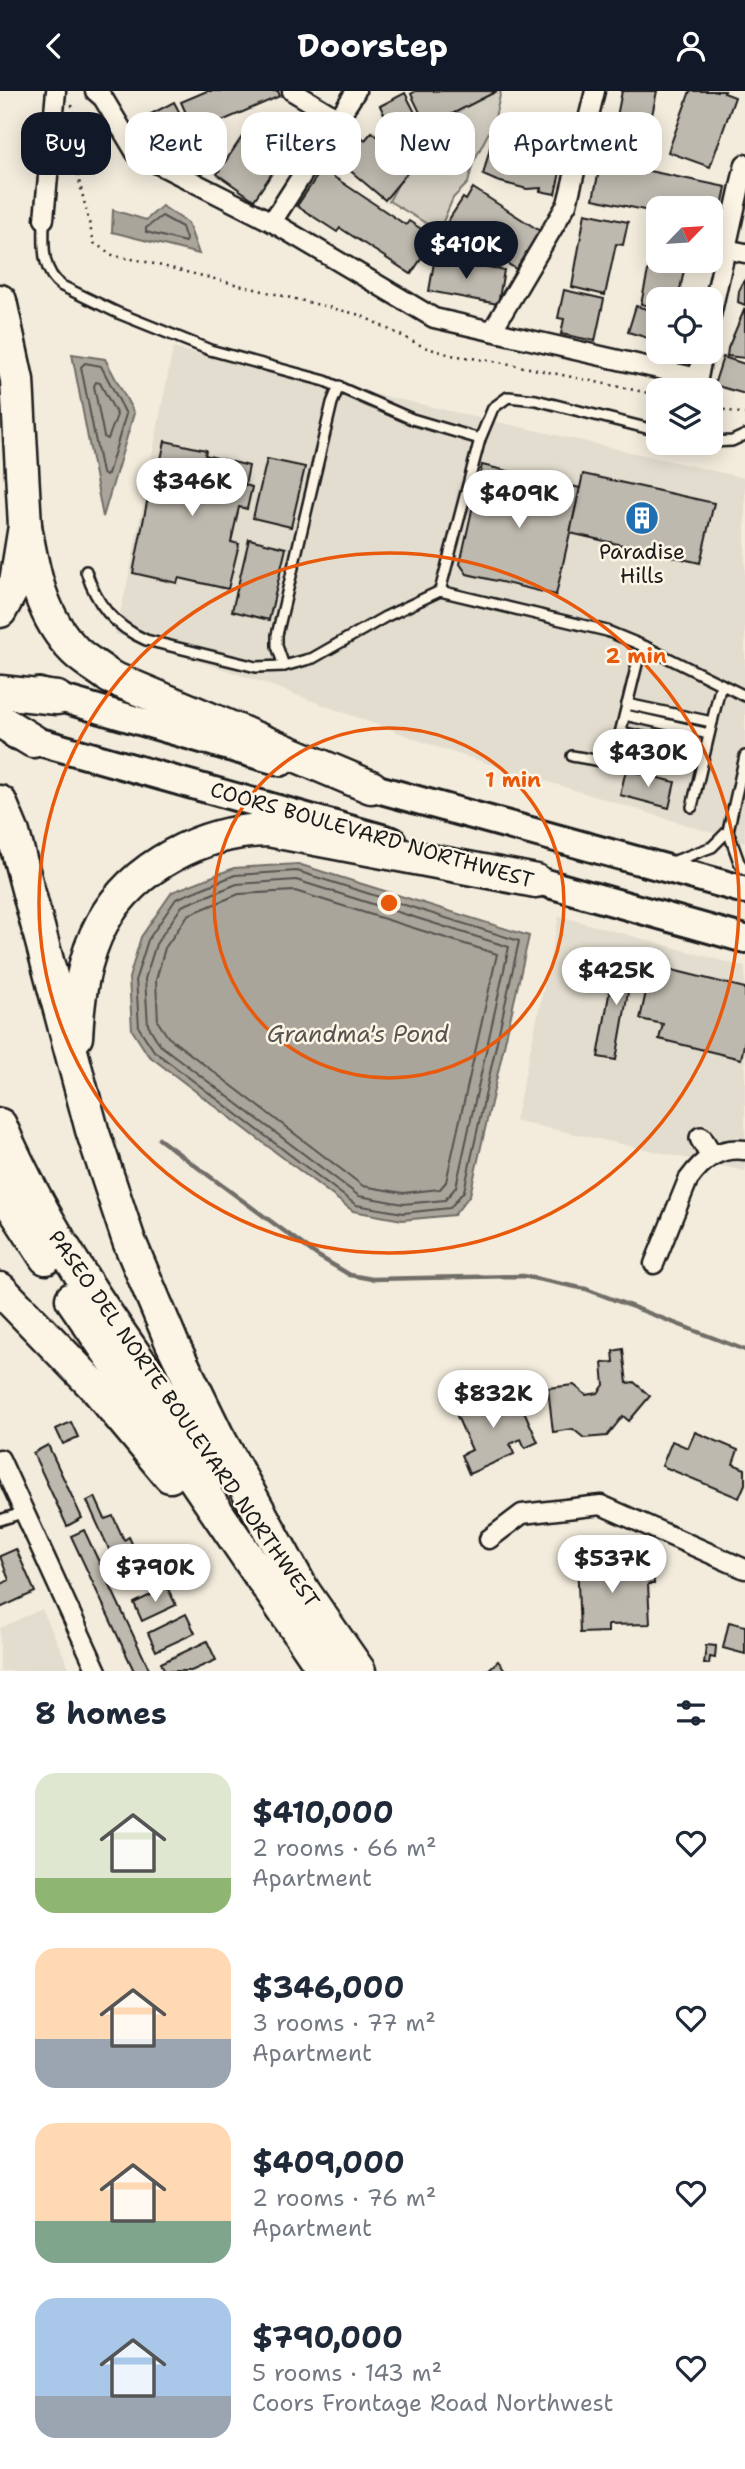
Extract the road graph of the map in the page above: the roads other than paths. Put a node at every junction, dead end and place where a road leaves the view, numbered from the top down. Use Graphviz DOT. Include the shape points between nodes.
graph roads {
  1 [pos="95,91"];
  2 [pos="292,91"];
  3 [pos="356,91"];
  4 [pos="595,91"];
  5 [pos="63,96"];
  6 [pos="327,112"];
  7 [pos="341,112"];
  8 [pos="745,164"];
  9 [pos="301,175"];
  10 [pos="44,219"];
  11 [pos="272,222"];
  12 [pos="726,249"];
  13 [pos="745,253"];
  14 [pos="717,287"];
  15 [pos="0,301"];
  16 [pos="492,331"];
  17 [pos="701,364"];
  18 [pos="339,386"];
  19 [pos="646,428"];
  20 [pos="745,435"];
  21 [pos="480,439"];
  22 [pos="723,441"];
  23 [pos="25,526"];
  24 [pos="86,571"];
  25 [pos="440,591"];
  26 [pos="0,611"];
  27 [pos="646,647"];
  28 [pos="284,666"];
  29 [pos="0,681"];
  30 [pos="721,684"];
  31 [pos="0,692"];
  32 [pos="745,696"];
  33 [pos="57,698"];
  34 [pos="627,704"];
  35 [pos="625,715"];
  36 [pos="0,721"];
  37 [pos="712,722"];
  38 [pos="0,730"];
  39 [pos="621,732"];
  40 [pos="709,734"];
  41 [pos="33,741"];
  42 [pos="705,751"];
  43 [pos="572,756"];
  44 [pos="745,757"];
  45 [pos="371,787"];
  46 [pos="0,802"];
  47 [pos="692,807"];
  48 [pos="728,831"];
  49 [pos="660,867"];
  50 [pos="745,870"];
  51 [pos="536,881"];
  52 [pos="745,890"];
  53 [pos="744,939"];
  54 [pos="75,1067"];
  55 [pos="0,1125"];
  56 [pos="745,1150"];
  57 [pos="0,1177"];
  58 [pos="654,1264"];
  59 [pos="0,1289"];
  60 [pos="0,1459"];
  61 [pos="24,1513"];
  62 [pos="0,1520"];
  63 [pos="489,1539"];
  64 [pos="745,1569"];
  65 [pos="302,1589"];
  66 [pos="292,1622"];
  67 [pos="97,1671"];
  68 [pos="325,1671"];
  69 [pos="359,1671"];
  1 -- 11 [label="street" via="136,153"];
  2 -- 6 [label="street"];
  3 -- 7 [label="street"];
  4 -- 16 [label="street" via="567,204"];
  5 -- 10 [label="street"];
  8 -- 12 [label="street"];
  9 -- 11 [label="street"];
  10 -- 18 [label="lane" via="46,266 62,286 210,350"];
  11 -- 16 [label="street" via="434,318"];
  12 -- 13 [label="street"];
  12 -- 14 [label="street"];
  15 -- 23 [label="highway" via="17,380"];
  16 -- 17 [label="street" via="698,378"];
  18 -- 21 [label="lane" via="412,419"];
  18 -- 28 [label="lane" via="277,635"];
  19 -- 21 [label="lane" via="508,397 493,408"];
  20 -- 22 [label="lane"];
  21 -- 25 [label="lane"];
  23 -- 26 [label="highway" via="16,582"];
  23 -- 45 [label="highway" via="36,583 53,622 76,652 110,677"];
  24 -- 28 [label="lane" via="104,610 133,634 256,667"];
  25 -- 27 [label="lane" via="607,631"];
  25 -- 28 [label="lane" via="313,658"];
  27 -- 30 [label="lane"];
  27 -- 34 [label="lane"];
  29 -- 33 [label="main road"];
  30 -- 32 [label="lane"];
  30 -- 37 [label="lane"];
  31 -- 33 [label="highway"];
  33 -- 45 [label="main road"];
  34 -- 35 [label="lane"];
  34 -- 37 [label="lane"];
  35 -- 39 [label="lane"];
  35 -- 40 [label="lane"];
  36 -- 41 [label="highway"];
  37 -- 40 [label="lane"];
  38 -- 41 [label="main road, COORS BOULEVARD NORTHWEST"];
  39 -- 42 [label="lane"];
  39 -- 43 [label="lane" via="616,754 607,762"];
  40 -- 42 [label="lane"];
  41 -- 51 [label="main road, COORS BOULEVARD NORTHWEST"];
  42 -- 47 [label="lane"];
  44 -- 48 [label="lane"];
  45 -- 49 [label="main road"];
  46 -- 54 [label="highway" via="13,833"];
  48 -- 49 [label="lane" via="712,847"];
  48 -- 50 [label="lane"];
  49 -- 52 [label="main road"];
  51 -- 53 [label="main road, COORS BOULEVARD NORTHWEST"];
  51 -- 54 [label="highway" via="268,830 242,831 178,853 148,870 102,922 78,996"];
  54 -- 65 [label="highway" via="129,1241 172,1343"];
  55 -- 65 [label="highway, PASEO DEL NORTE BOULEVARD NORTHWEST" via="59,1242"];
  56 -- 58 [label="street" via="706,1147"];
  57 -- 66 [label="highway, PASEO DEL NORTE BOULEVARD NORTHWEST" via="13,1207 105,1350"];
  59 -- 66 [label="highway" via="98,1390"];
  60 -- 61 [label="street"];
  61 -- 62 [label="lane"];
  61 -- 67 [label="street"];
  63 -- 64 [label="street" via="522,1514 601,1506"];
  65 -- 69 [label="highway, PASEO DEL NORTE BOULEVARD NORTHWEST"];
  66 -- 68 [label="highway, PASEO DEL NORTE BOULEVARD NORTHWEST"];
}
